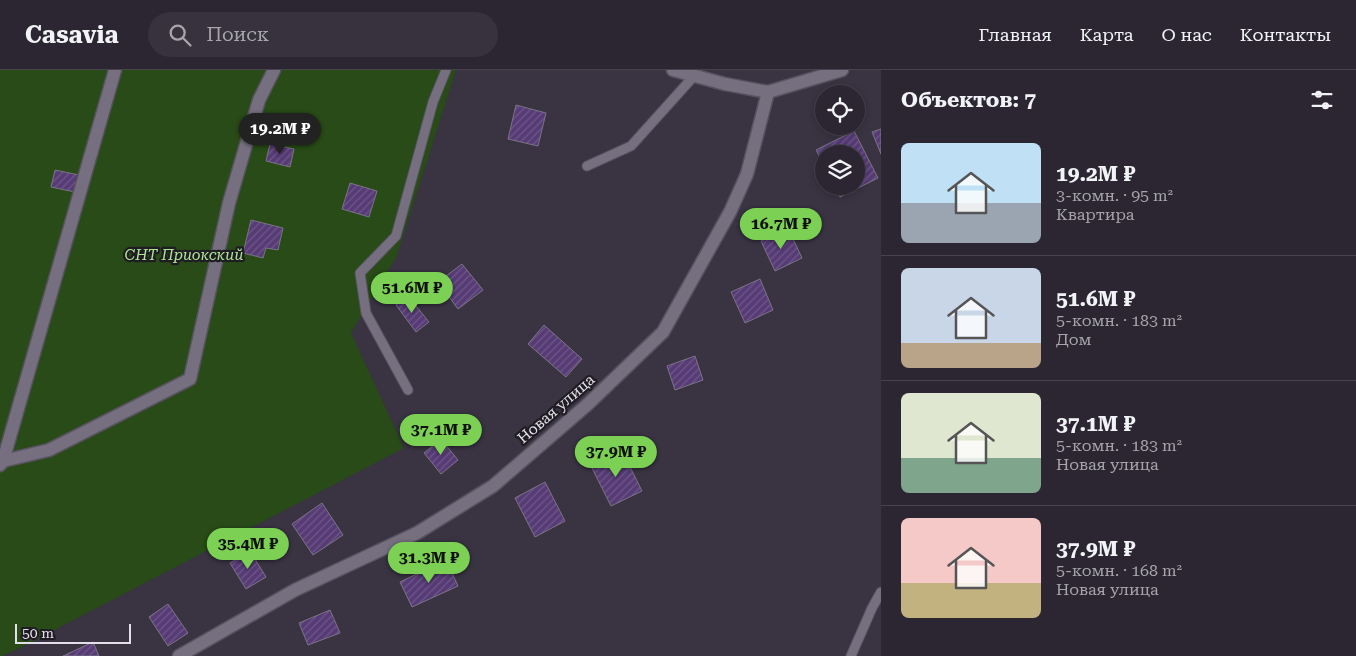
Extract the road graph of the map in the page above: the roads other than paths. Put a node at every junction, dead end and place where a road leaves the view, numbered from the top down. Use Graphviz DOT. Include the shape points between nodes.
graph roads {
  1 [pos="115,70"];
  2 [pos="274,70"];
  3 [pos="446,70"];
  4 [pos="842,70"];
  5 [pos="684,73"];
  6 [pos="768,92"];
  7 [pos="588,166"];
  8 [pos="408,390"];
  9 [pos="1,463"];
  10 [pos="881,592"];
  11 [pos="179,656"];
  12 [pos="851,656"];
  1 -- 9 [label="street"];
  2 -- 9 [label="street" via="259,100 229,203 190,379 49,450"];
  3 -- 8 [label="lane" via="432,102 396,236 360,273 366,314"];
  4 -- 6 [label="street"];
  5 -- 6 [label="street"];
  5 -- 7 [label="lane" via="632,146"];
  6 -- 11 [label="street, Новая улица" via="747,174 730,212 663,332 588,404 493,486 417,533 295,590"];
  10 -- 12 [label="lane"];
}
